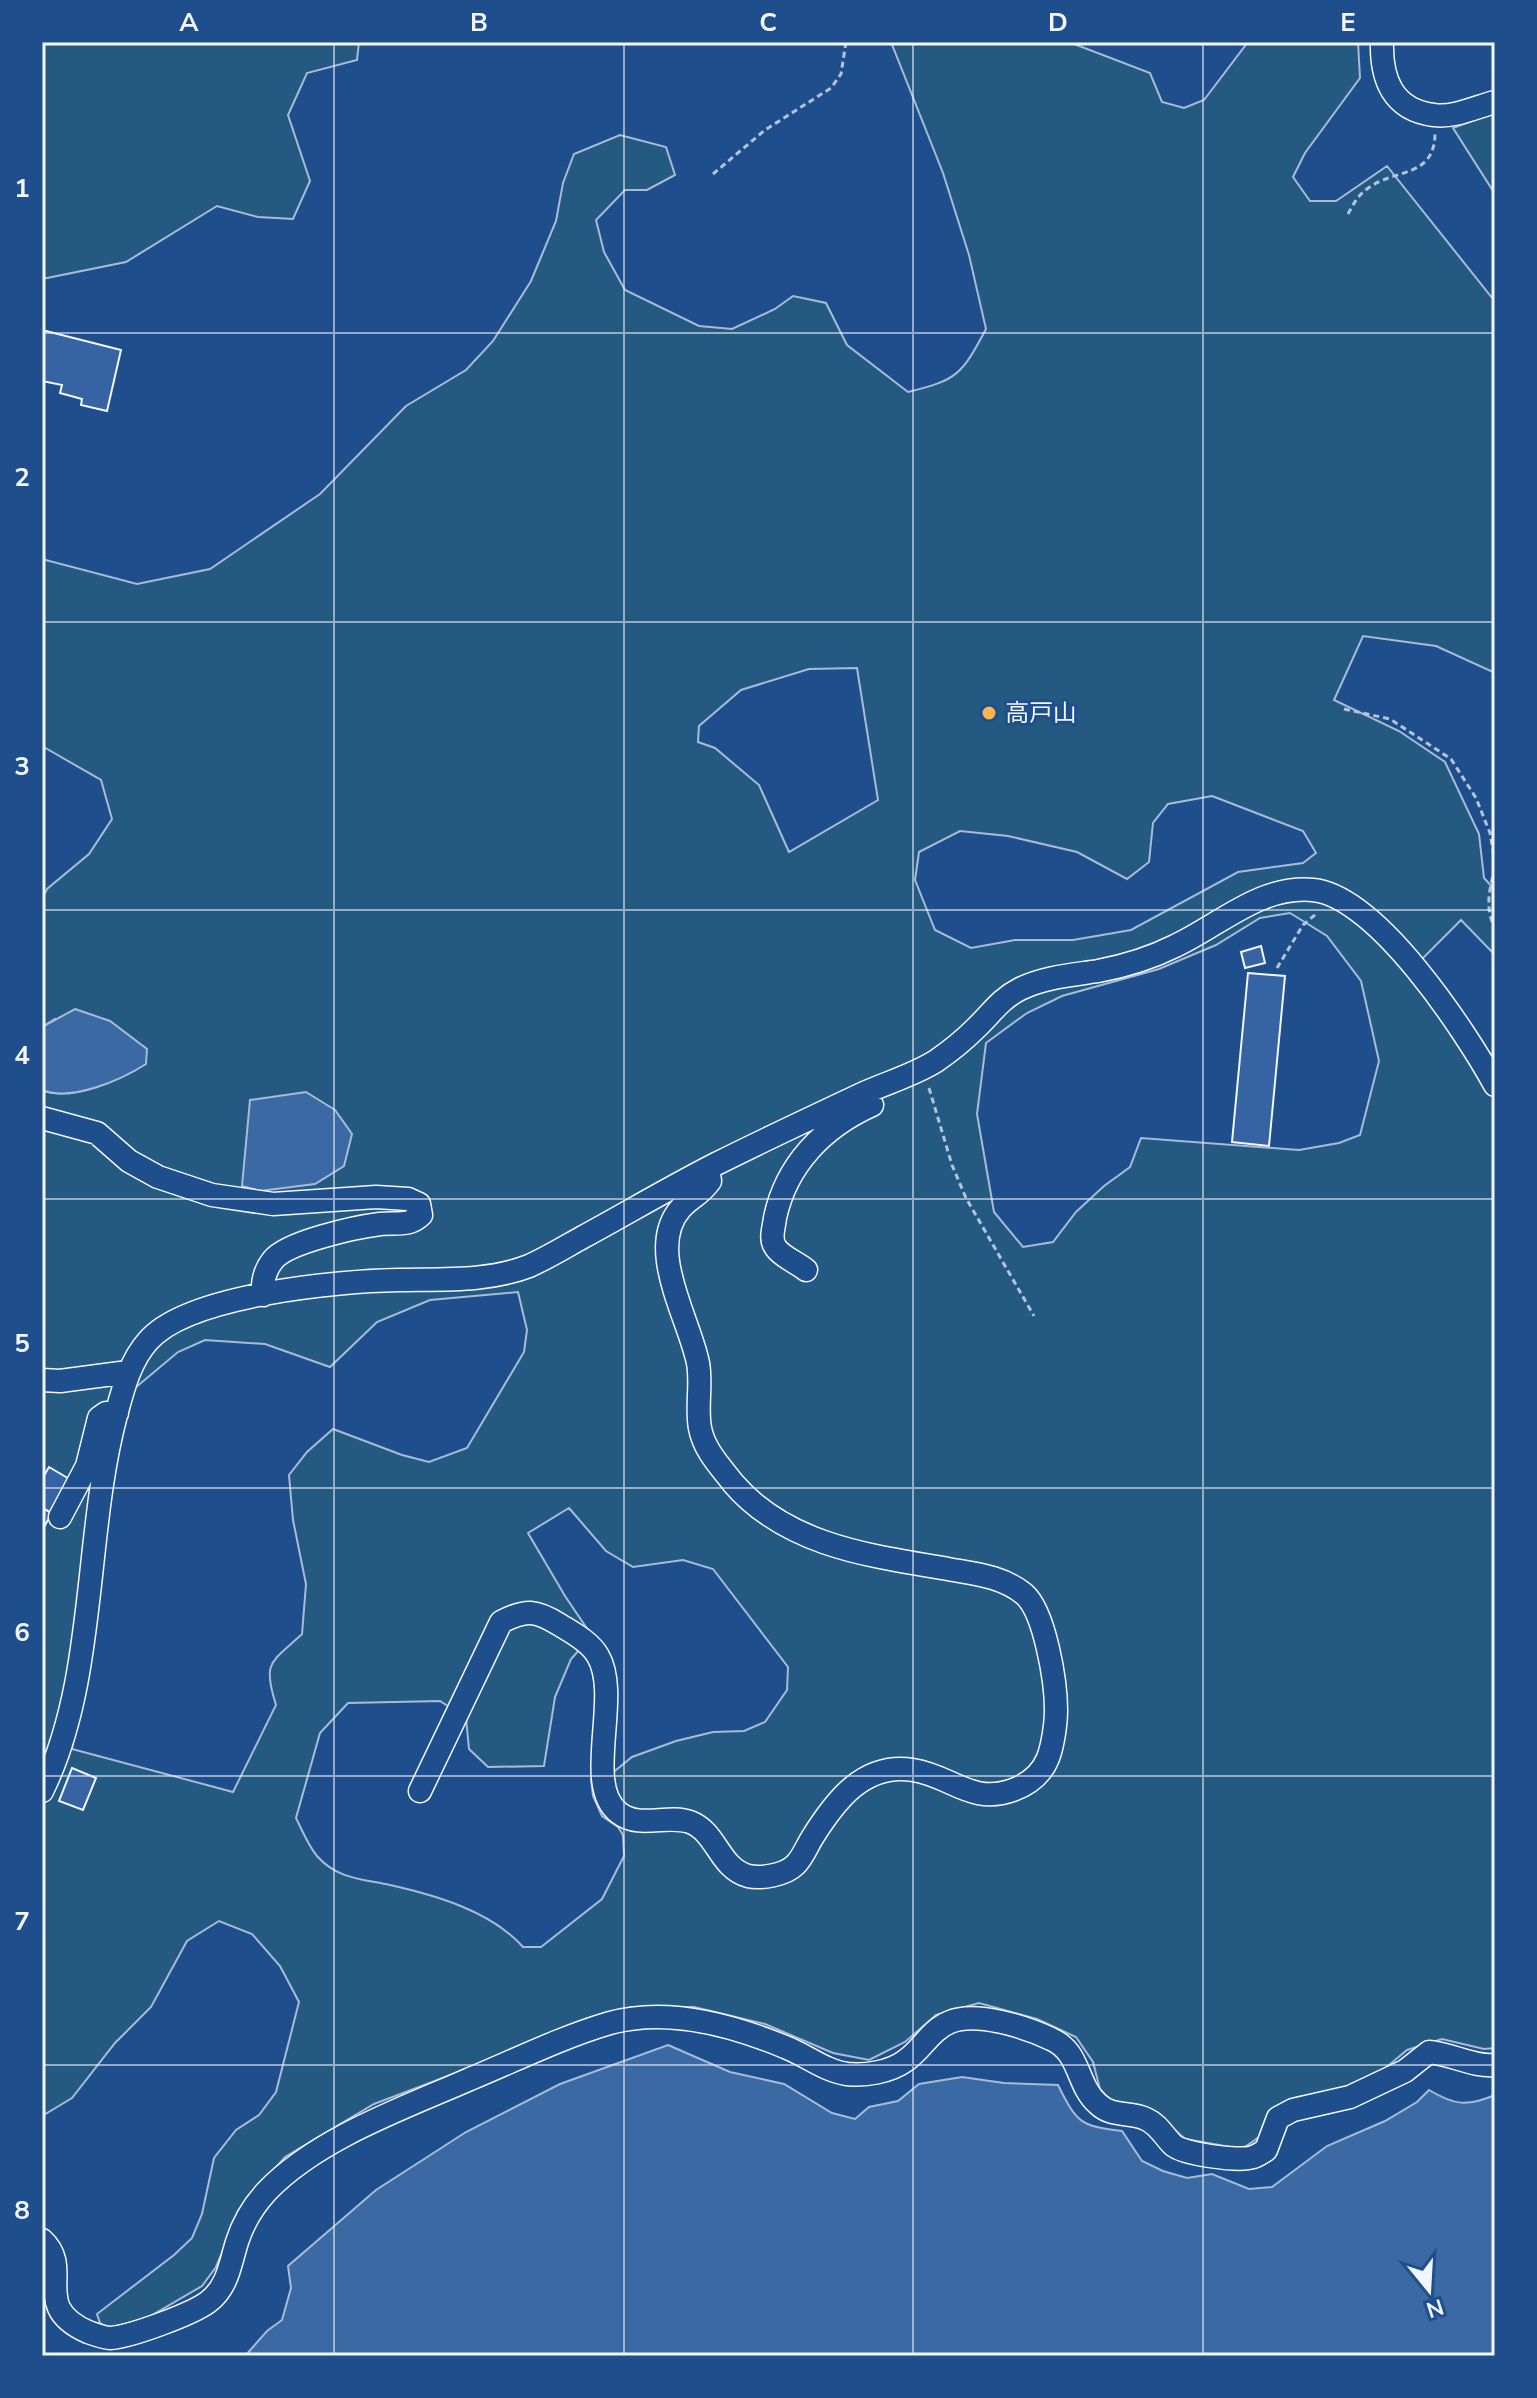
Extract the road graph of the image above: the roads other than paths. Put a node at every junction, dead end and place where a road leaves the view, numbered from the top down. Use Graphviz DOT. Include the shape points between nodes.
graph roads {
  1 [pos="1382,42"];
  2 [pos="1495,102"];
  3 [pos="922,1067"];
  4 [pos="1495,1085"];
  5 [pos="42,1118"];
  6 [pos="708,1168"];
  7 [pos="806,1270"];
  8 [pos="263,1295"];
  9 [pos="128,1372"];
  10 [pos="42,1380"];
  11 [pos="117,1413"];
  12 [pos="60,1517"];
  13 [pos="42,1791"];
  14 [pos="420,1791"];
  15 [pos="1495,2065"];
  16 [pos="42,2240"];
  1 -- 2 [label="street" via="1382,67 1393,95 1416,110 1451,114"];
  3 -- 4 [label="street" via="1023,987 1139,962 1259,898 1317,890 1346,900 1408,960 1470,1042"];
  3 -- 6 [label="street"];
  3 -- 7 [label="street" via="911,1086 850,1116 796,1164 784,1186 772,1237 776,1248"];
  5 -- 8 [label="street" via="97,1133 158,1177 212,1195 273,1204 376,1197 419,1204 421,1215 414,1222 381,1224 292,1247 274,1258 262,1280"];
  6 -- 8 [label="street" via="528,1266 488,1276 331,1284"];
  6 -- 14 [label="street" via="710,1181 681,1207 667,1231 665,1251 698,1363 699,1427 710,1455 749,1501 805,1537 858,1554 1000,1578 1027,1596 1040,1616 1056,1711 1049,1756 1038,1776 984,1796 930,1773 901,1768 875,1773 849,1787 794,1866 752,1877 735,1871 706,1831 692,1823 623,1817 611,1805 604,1787 607,1705 599,1656 543,1614 521,1612 501,1622"];
  8 -- 9 [label="street" via="212,1305 167,1324 147,1341"];
  9 -- 10 [label="street"];
  9 -- 11 [label="street"];
  11 -- 12 [label="street" via="99,1418 87,1466"];
  11 -- 13 [label="street" via="106,1454 78,1674 59,1750"];
  15 -- 16 [label="street" via="1429,2052 1405,2071 1350,2097 1278,2118 1266,2150 1250,2159 1189,2153 1174,2146 1152,2121 1115,2115 1088,2094 1066,2047 1004,2023 970,2017 949,2022 905,2061 868,2074 846,2074 752,2036 685,2018 641,2017 563,2039 372,2122 321,2150 281,2177 247,2217 227,2278 213,2299 149,2327 109,2338 66,2317 55,2304 54,2255"];
}
